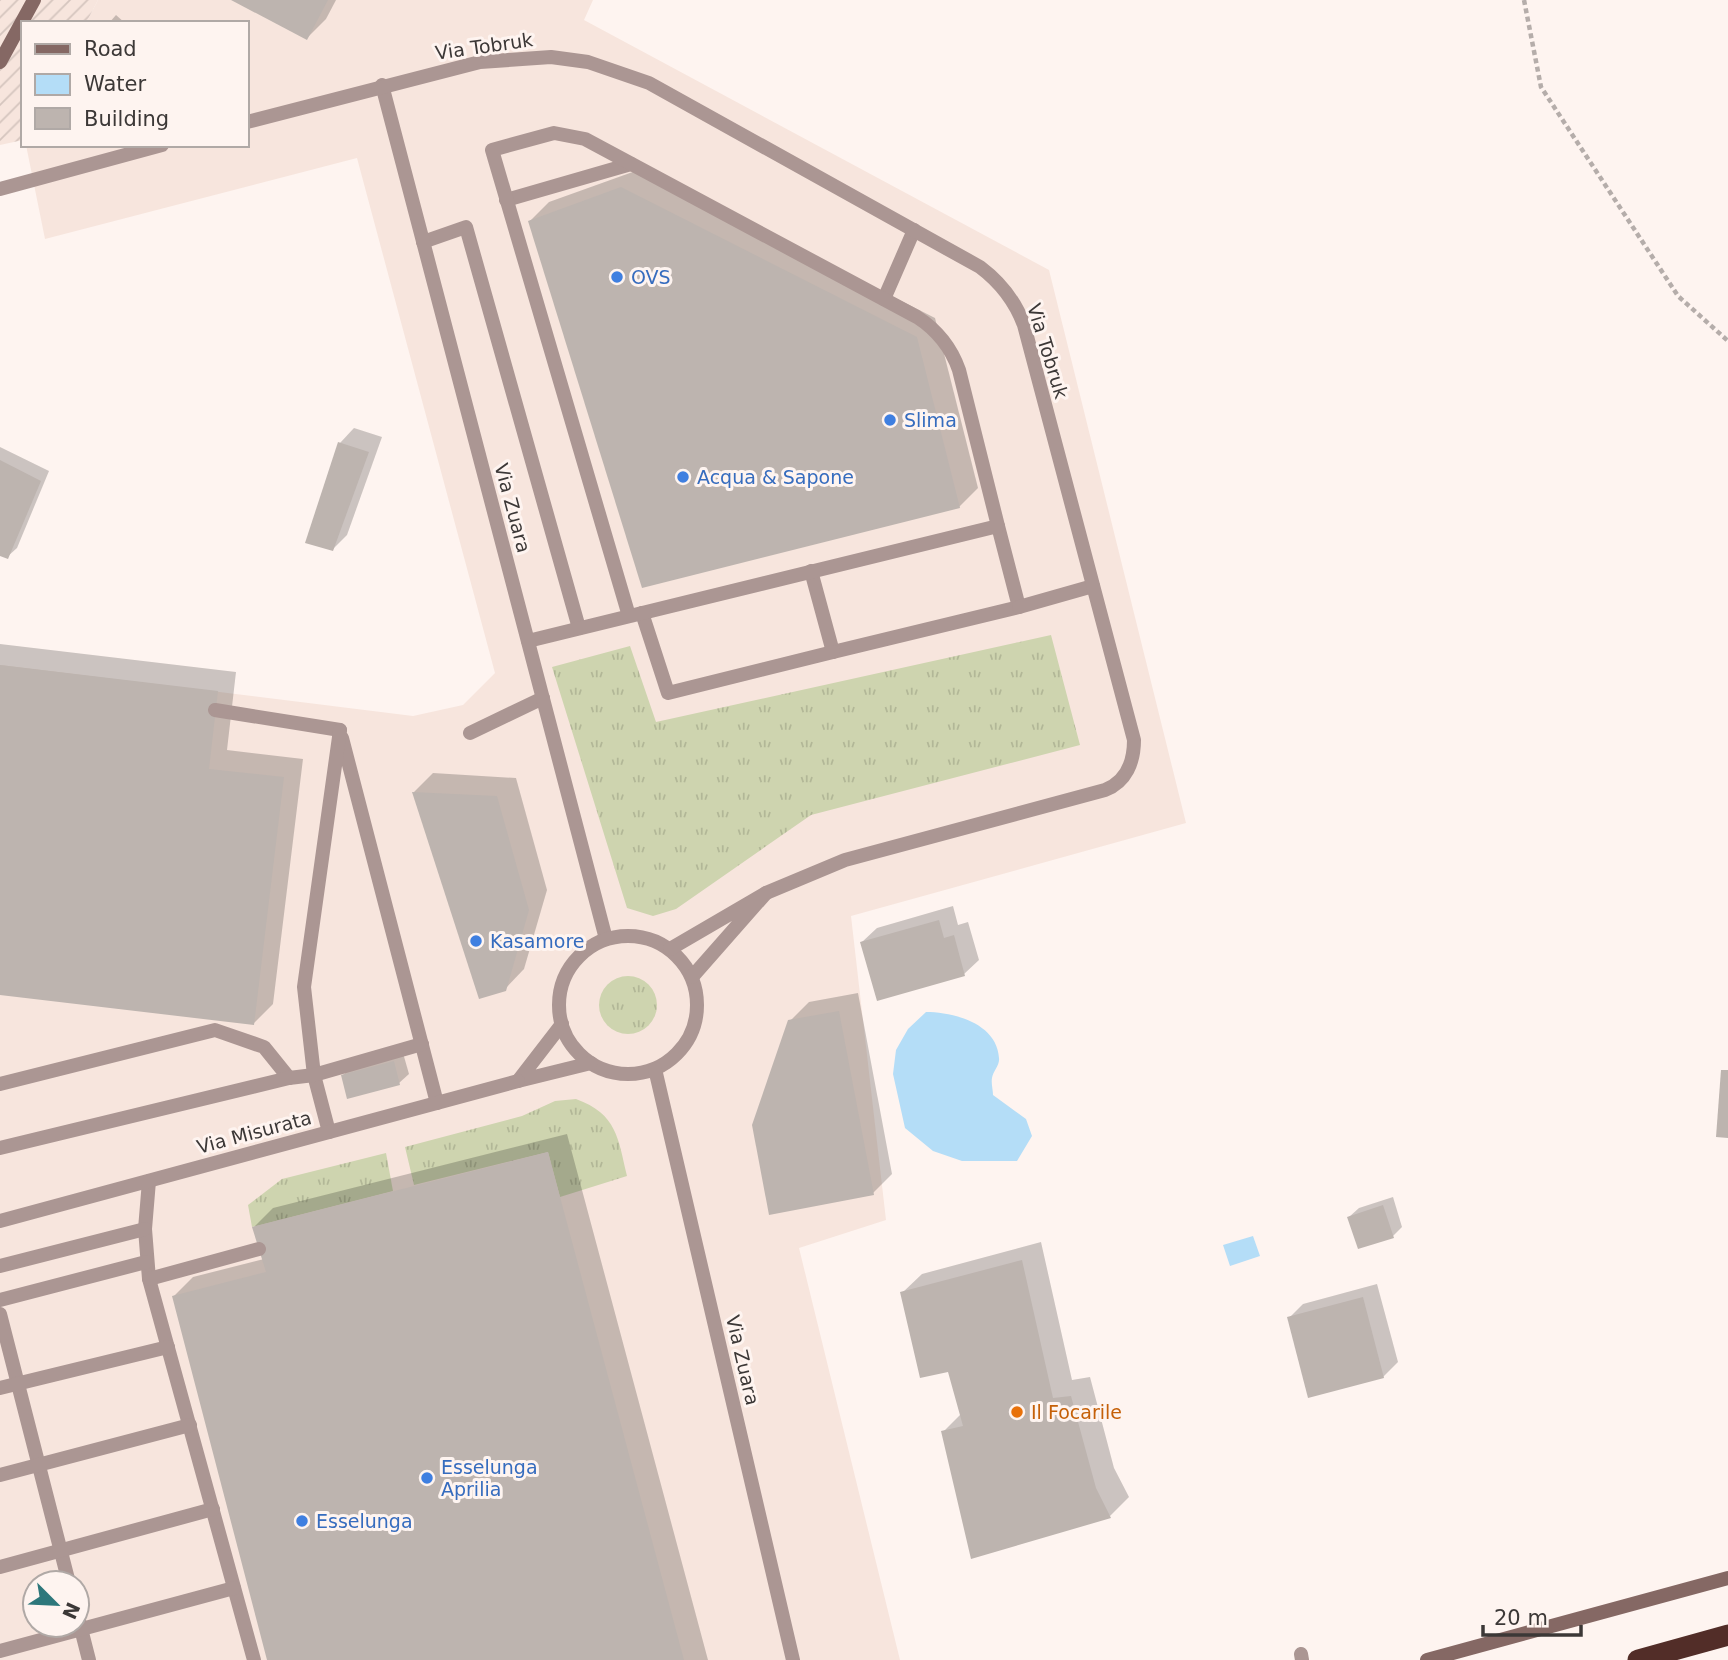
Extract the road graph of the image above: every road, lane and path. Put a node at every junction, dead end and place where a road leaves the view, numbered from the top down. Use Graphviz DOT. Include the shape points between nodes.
graph roads {
  1 [pos="34,0"];
  2 [pos="1524,0"];
  3 [pos="22,21"];
  4 [pos="21,24"];
  5 [pos="0,62"];
  6 [pos="382,85"];
  7 [pos="248,122"];
  8 [pos="155,147"];
  9 [pos="631,163"];
  10 [pos="0,189"];
  11 [pos="506,200"];
  12 [pos="914,230"];
  13 [pos="423,242"];
  14 [pos="884,299"];
  15 [pos="1728,341"];
  16 [pos="998,526"];
  17 [pos="811,571"];
  18 [pos="1093,586"];
  19 [pos="1019,607"];
  20 [pos="635,614"];
  21 [pos="579,628"];
  22 [pos="528,640"];
  23 [pos="834,652"];
  24 [pos="543,698"];
  25 [pos="215,710"];
  26 [pos="340,730"];
  27 [pos="470,733"];
  28 [pos="766,893"];
  29 [pos="606,939"];
  30 [pos="670,949"];
  31 [pos="692,977"];
  32 [pos="562,1024"];
  33 [pos="422,1044"];
  34 [pos="591,1063"];
  35 [pos="654,1069"];
  36 [pos="314,1076"];
  37 [pos="289,1078"];
  38 [pos="518,1081"];
  39 [pos="0,1084"];
  40 [pos="437,1102"];
  41 [pos="329,1132"];
  42 [pos="0,1149"];
  43 [pos="149,1181"];
  44 [pos="0,1221"];
  45 [pos="145,1229"];
  46 [pos="259,1249"];
  47 [pos="146,1262"];
  48 [pos="0,1266"];
  49 [pos="149,1279"];
  50 [pos="0,1300"];
  51 [pos="0,1314"];
  52 [pos="168,1348"];
  53 [pos="18,1384"];
  54 [pos="0,1388"];
  55 [pos="190,1425"];
  56 [pos="39,1465"];
  57 [pos="0,1475"];
  58 [pos="213,1509"];
  59 [pos="61,1550"];
  60 [pos="0,1567"];
  61 [pos="66,1569"];
  62 [pos="1728,1578"];
  63 [pos="234,1588"];
  64 [pos="91,1626"];
  65 [pos="1728,1635"];
  66 [pos="44,1639"];
  67 [pos="84,1639"];
  68 [pos="0,1651"];
  69 [pos="89,1660"];
  70 [pos="254,1660"];
  71 [pos="793,1660"];
  72 [pos="1427,1660"];
  73 [pos="1638,1660"];
  1 -- 3 [label="street"];
  2 -- 15 [label="path" via="1541,87 1678,296"];
  4 -- 5 [label="street"];
  6 -- 7 [label="street, Via Tobruk"];
  6 -- 12 [label="street, Via Tobruk" via="516,57 551,57 606,67 649,83"];
  6 -- 13 [label="street, Via Zuara"];
  8 -- 10 [label="street"];
  9 -- 11 [label="street"];
  9 -- 11 [label="street" via="585,139 554,133 492,150"];
  9 -- 14 [label="street"];
  11 -- 20 [label="street"];
  12 -- 14 [label="street"];
  12 -- 18 [label="street, Via Tobruk" via="986,272 1014,304 1024,325"];
  13 -- 21 [label="street" via="466,227"];
  13 -- 22 [label="street, Via Zuara"];
  14 -- 16 [label="street" via="926,322 950,350"];
  16 -- 17 [label="street"];
  16 -- 19 [label="street"];
  17 -- 20 [label="street"];
  17 -- 23 [label="street"];
  18 -- 19 [label="street"];
  18 -- 28 [label="street, Via Tobruk" via="1134,740 1131,763 1117,783 845,860"];
  19 -- 23 [label="street"];
  20 -- 21 [label="street"];
  20 -- 23 [label="street" via="668,693"];
  21 -- 22 [label="street"];
  22 -- 24 [label="street, Via Zuara"];
  24 -- 27 [label="street"];
  24 -- 29 [label="street, Via Zuara"];
  25 -- 26 [label="street"];
  26 -- 33 [label="street"];
  26 -- 36 [label="street" via="304,987"];
  28 -- 30 [label="street, Via Tobruk"];
  28 -- 31 [label="street, Via Tobruk"];
  29 -- 30 [label="street" via="650,939"];
  29 -- 32 [label="street" via="573,964 563,983 559,1003"];
  30 -- 31 [label="street"];
  31 -- 35 [label="street" via="696,1021 673,1058"];
  32 -- 34 [label="street" via="573,1046"];
  32 -- 38 [label="street"];
  33 -- 36 [label="street"];
  33 -- 40 [label="street"];
  34 -- 35 [label="street" via="611,1072 633,1074"];
  34 -- 38 [label="street, Via Misurata"];
  35 -- 71 [label="street, Via Zuara"];
  36 -- 37 [label="street"];
  36 -- 41 [label="street"];
  37 -- 39 [label="street" via="264,1047 215,1030"];
  37 -- 42 [label="street"];
  38 -- 40 [label="street, Via Misurata"];
  40 -- 41 [label="street, Via Misurata"];
  41 -- 43 [label="street, Via Misurata"];
  43 -- 44 [label="street, Via Misurata"];
  43 -- 45 [label="street"];
  45 -- 47 [label="street"];
  45 -- 48 [label="street"];
  46 -- 49 [label="street"];
  47 -- 49 [label="street"];
  47 -- 50 [label="street"];
  49 -- 52 [label="street"];
  51 -- 53 [label="street"];
  52 -- 53 [label="street"];
  52 -- 55 [label="street"];
  53 -- 54 [label="street"];
  53 -- 56 [label="street"];
  55 -- 56 [label="street"];
  55 -- 58 [label="street"];
  56 -- 57 [label="street"];
  56 -- 59 [label="street"];
  58 -- 59 [label="street"];
  58 -- 63 [label="street"];
  59 -- 60 [label="street"];
  59 -- 61 [label="street"];
  62 -- 72 [label="street"];
  63 -- 64 [label="street"];
  63 -- 70 [label="street"];
  65 -- 73 [label="highway"];
  66 -- 68 [label="street"];
  67 -- 69 [label="street"];
}
